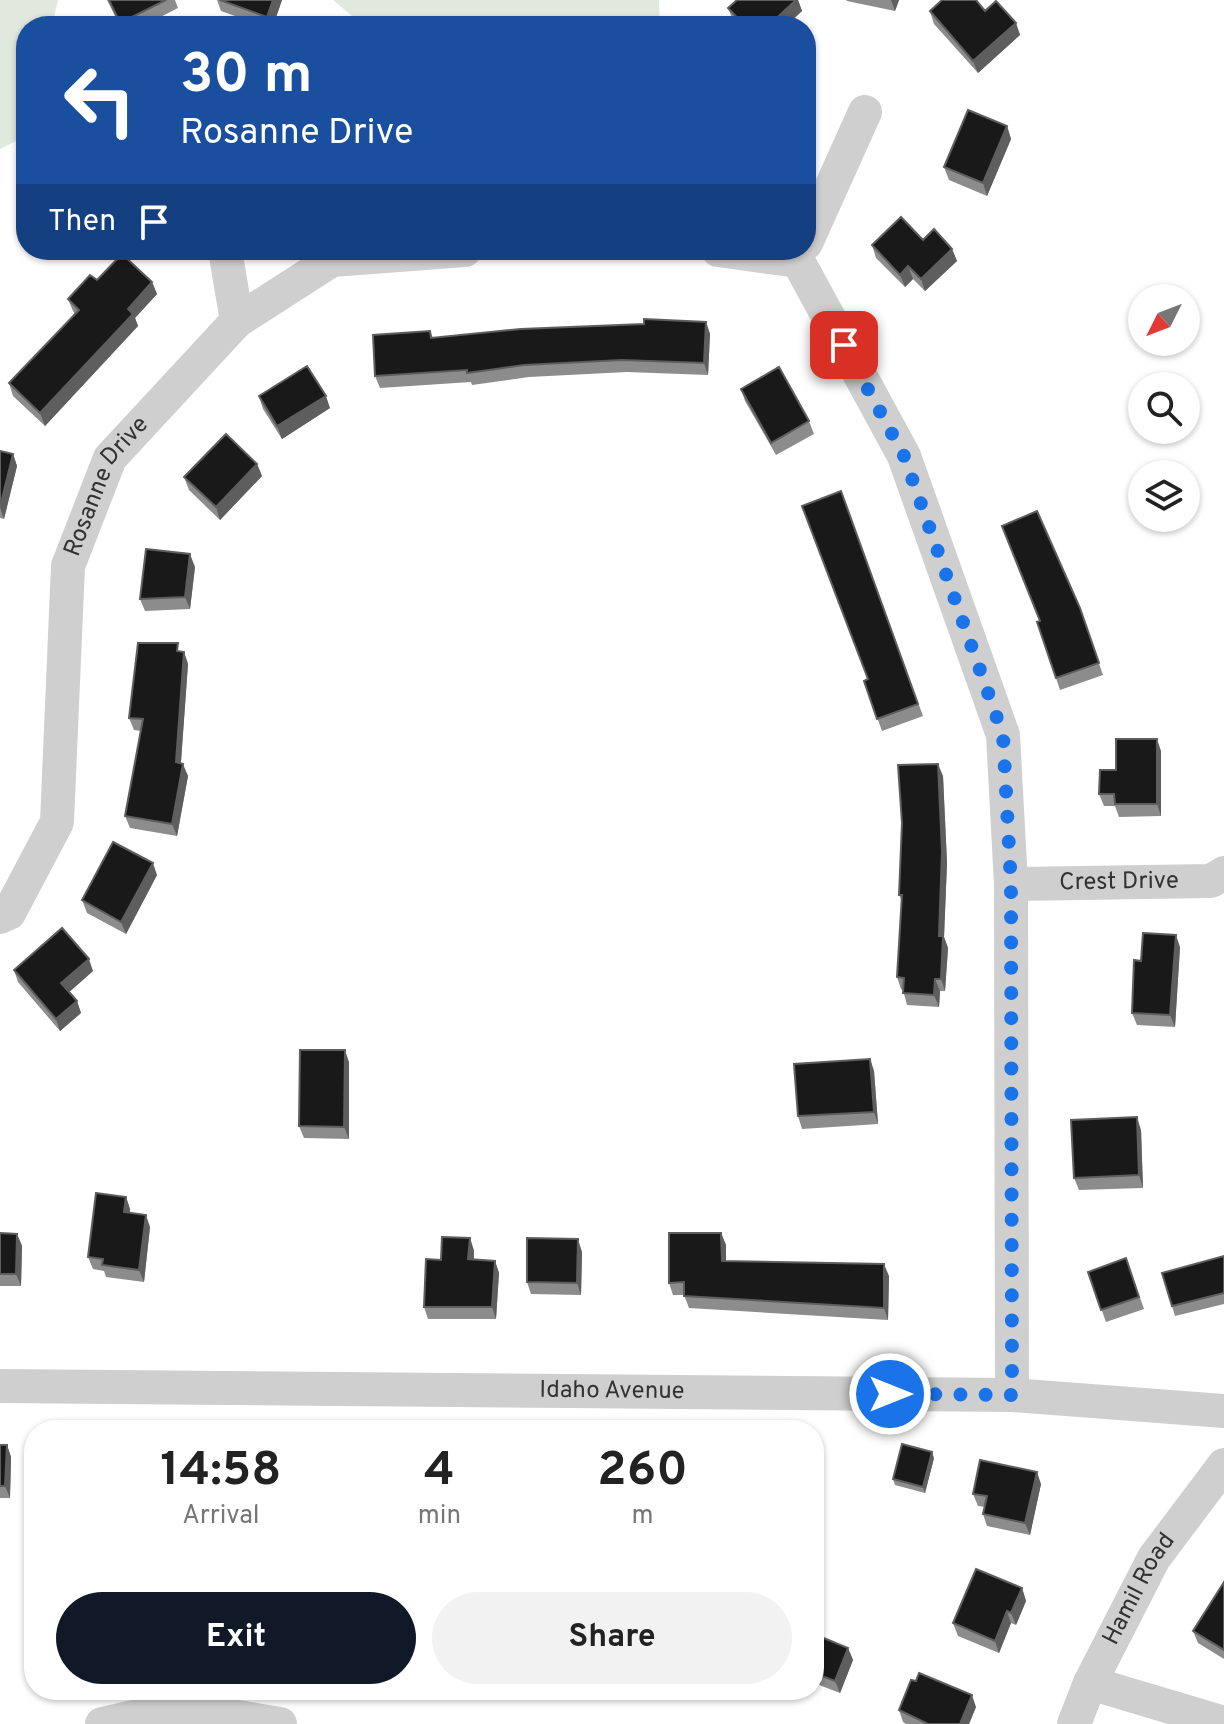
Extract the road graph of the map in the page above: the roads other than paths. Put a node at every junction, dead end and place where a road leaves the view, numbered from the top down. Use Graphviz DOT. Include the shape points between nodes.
graph roads {
  1 [pos="865,112"];
  2 [pos="816,221"];
  3 [pos="227,260"];
  4 [pos="332,260"];
  5 [pos="806,260"];
  6 [pos="237,321"];
  7 [pos="1224,873"];
  8 [pos="1011,884"];
  9 [pos="0,917"];
  10 [pos="0,1386"];
  11 [pos="1012,1395"];
  12 [pos="1224,1411"];
  13 [pos="1224,1465"];
  14 [pos="1090,1683"];
  15 [pos="1224,1723"];
  16 [pos="102,1724"];
  17 [pos="280,1724"];
  18 [pos="1074,1724"];
  1 -- 2 [label="street"];
  3 -- 6 [label="street"];
  4 -- 6 [label="street, Rosanne Drive"];
  5 -- 8 [label="street" via="904,456 1003,735"];
  6 -- 9 [label="street, Rosanne Drive" via="110,458 68,566 57,822 9,913"];
  7 -- 8 [label="street, Crest Drive" via="1211,881"];
  8 -- 11 [label="street"];
  10 -- 11 [label="street, Idaho Avenue"];
  11 -- 12 [label="street, Idaho Avenue"];
  13 -- 14 [label="street, Hamil Road" via="1154,1558"];
  14 -- 15 [label="street"];
  14 -- 18 [label="street, Hamil Road"];
  16 -- 17 [label="street" via="177,1707"];
}
